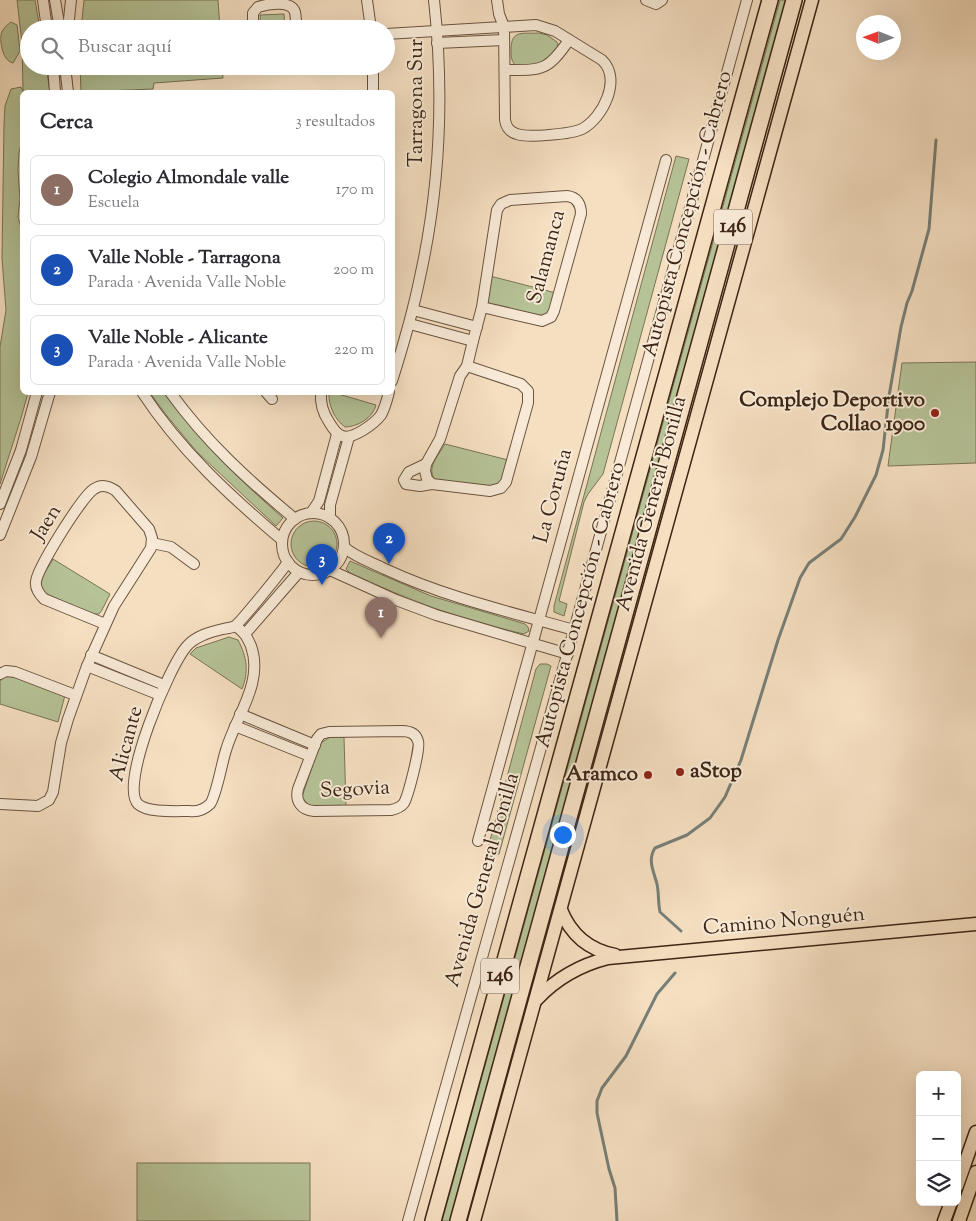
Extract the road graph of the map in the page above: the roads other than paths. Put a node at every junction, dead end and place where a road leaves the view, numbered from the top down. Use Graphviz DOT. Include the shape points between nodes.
graph roads {
  1 [pos="43,0"];
  2 [pos="55,0"];
  3 [pos="71,0"];
  4 [pos="367,0"];
  5 [pos="434,0"];
  6 [pos="497,0"];
  7 [pos="646,0"];
  8 [pos="662,0"];
  9 [pos="747,0"];
  10 [pos="770,0"];
  11 [pos="794,0"];
  12 [pos="812,0"];
  13 [pos="46,20"];
  14 [pos="58,20"];
  15 [pos="69,20"];
  16 [pos="253,20"];
  17 [pos="295,20"];
  18 [pos="370,20"];
  19 [pos="504,27"];
  20 [pos="436,30"];
  21 [pos="395,33"];
  22 [pos="504,40"];
  23 [pos="569,40"];
  24 [pos="437,43"];
  25 [pos="504,70"];
  26 [pos="53,75"];
  27 [pos="66,75"];
  28 [pos="373,75"];
  29 [pos="56,90"];
  30 [pos="68,90"];
  31 [pos="373,90"];
  32 [pos="666,160"];
  33 [pos="482,307"];
  34 [pos="413,310"];
  35 [pos="410,324"];
  36 [pos="477,327"];
  37 [pos="473,341"];
  38 [pos="467,366"];
  39 [pos="395,372"];
  40 [pos="36,395"];
  41 [pos="49,395"];
  42 [pos="144,395"];
  43 [pos="172,395"];
  44 [pos="321,395"];
  45 [pos="388,395"];
  46 [pos="28,425"];
  47 [pos="40,429"];
  48 [pos="337,434"];
  49 [pos="348,437"];
  50 [pos="426,464"];
  51 [pos="432,484"];
  52 [pos="0,504"];
  53 [pos="311,513"];
  54 [pos="330,518"];
  55 [pos="295,519"];
  56 [pos="0,535"];
  57 [pos="282,540"];
  58 [pos="152,543"];
  59 [pos="344,547"];
  60 [pos="288,562"];
  61 [pos="194,564"];
  62 [pos="330,570"];
  63 [pos="299,572"];
  64 [pos="539,620"];
  65 [pos="105,624"];
  66 [pos="235,626"];
  67 [pos="574,630"];
  68 [pos="245,634"];
  69 [pos="532,644"];
  70 [pos="91,654"];
  71 [pos="568,654"];
  72 [pos="87,666"];
  73 [pos="0,674"];
  74 [pos="164,685"];
  75 [pos="75,695"];
  76 [pos="160,695"];
  77 [pos="240,714"];
  78 [pos="235,726"];
  79 [pos="314,745"];
  80 [pos="310,756"];
  81 [pos="0,804"];
  82 [pos="478,841"];
  83 [pos="561,910"];
  84 [pos="976,924"];
  85 [pos="949,928"];
  86 [pos="976,932"];
  87 [pos="622,956"];
  88 [pos="535,1000"];
  89 [pos="976,1132"];
  90 [pos="976,1172"];
  91 [pos="961,1175"];
  92 [pos="950,1206"];
  93 [pos="408,1221"];
  94 [pos="433,1221"];
  95 [pos="458,1221"];
  96 [pos="474,1221"];
  97 [pos="944,1221"];
  98 [pos="959,1221"];
  1 -- 13 [label="street"];
  2 -- 14 [label="street"];
  3 -- 15 [label="street"];
  4 -- 18 [label="street"];
  5 -- 20 [label="street, Tarragona Sur"];
  6 -- 19 [label="street"];
  7 -- 8 [label="street" via="656,4"];
  9 -- 67 [label="street, Avenida General Bonilla"];
  10 -- 94 [label="highway, Autopista Concepción - Cabrero / 146"];
  11 -- 95 [label="highway, Autopista Concepción - Cabrero / 146"];
  12 -- 83 [label="main road, Avenida General Bonilla"];
  16 -- 17 [label="street" via="253,13 258,7 286,4 295,12"];
  19 -- 20 [label="street"];
  19 -- 22 [label="street"];
  19 -- 23 [label="street" via="542,26"];
  20 -- 21 [label="street"];
  20 -- 24 [label="street, Tarragona Sur"];
  22 -- 24 [label="street"];
  22 -- 25 [label="street"];
  23 -- 25 [label="street" via="556,58 544,67"];
  23 -- 25 [label="street" via="602,60 611,77 609,92 597,115 581,129 523,135 510,130 505,120"];
  24 -- 34 [label="street, Tarragona Sur" via="436,175"];
  26 -- 29 [label="street"];
  27 -- 30 [label="street"];
  28 -- 31 [label="street"];
  32 -- 64 [label="street, La Coruña"];
  33 -- 33 [label="street, Salamanca" via="538,320 551,317 581,214 575,198 510,200 499,206"];
  33 -- 36 [label="street, Salamanca"];
  34 -- 35 [label="street, Tarragona Sur"];
  34 -- 36 [label="street"];
  35 -- 37 [label="street"];
  35 -- 39 [label="street, Tarragona Sur"];
  36 -- 37 [label="street, Salamanca"];
  37 -- 38 [label="street, Salamanca"];
  38 -- 50 [label="street, Salamanca" via="460,376 440,439"];
  38 -- 51 [label="street, Salamanca" via="521,384 528,391 528,403 507,479 501,488 494,491"];
  40 -- 46 [label="street"];
  41 -- 47 [label="street"];
  42 -- 57 [label="street" via="210,476"];
  43 -- 55 [label="street" via="225,458"];
  44 -- 48 [label="street" via="323,412"];
  45 -- 49 [label="street" via="378,419"];
  46 -- 47 [label="street"];
  46 -- 52 [label="street"];
  47 -- 56 [label="street"];
  48 -- 49 [label="street"];
  48 -- 53 [label="street" via="319,501"];
  49 -- 54 [label="street" via="330,505"];
  50 -- 51 [label="street" via="425,475"];
  50 -- 51 [label="street, Salamanca" via="407,474 405,482 415,486"];
  53 -- 54 [label="street"];
  53 -- 55 [label="street"];
  54 -- 59 [label="street" via="341,531"];
  55 -- 57 [label="street" via="287,527"];
  57 -- 60 [label="street"];
  58 -- 61 [label="street" via="171,547"];
  58 -- 65 [label="street"];
  58 -- 65 [label="street, Jaen" via="150,529 128,504 116,491 101,486 88,494 48,555 36,578 40,595"];
  59 -- 62 [label="street"];
  59 -- 64 [label="street" via="391,572 440,592"];
  60 -- 63 [label="street"];
  60 -- 66 [label="street"];
  62 -- 63 [label="street" via="312,576"];
  62 -- 69 [label="street" via="436,616"];
  63 -- 68 [label="street"];
  64 -- 67 [label="street"];
  64 -- 69 [label="street, La Coruña"];
  65 -- 70 [label="street"];
  66 -- 68 [label="street"];
  66 -- 74 [label="street, Alicante" via="205,634 189,644"];
  67 -- 71 [label="street, Avenida General Bonilla"];
  68 -- 77 [label="street, Alicante" via="252,650 255,673 251,692"];
  69 -- 71 [label="street"];
  69 -- 82 [label="street, La Coruña"];
  70 -- 72 [label="street"];
  70 -- 74 [label="street"];
  71 -- 93 [label="street, Avenida General Bonilla"];
  72 -- 75 [label="street"];
  72 -- 76 [label="street"];
  73 -- 75 [label="street" via="15,672"];
  74 -- 76 [label="street, Alicante"];
  75 -- 81 [label="street" via="49,800 38,806"];
  76 -- 78 [label="street, Alicante" via="142,747 133,789 136,802 144,808 192,811 206,807 213,799"];
  77 -- 78 [label="street, Alicante"];
  77 -- 79 [label="street"];
  78 -- 80 [label="street, Segovia"];
  79 -- 80 [label="street, Segovia"];
  79 -- 80 [label="street, Segovia" via="325,733 411,732 419,746 405,802 391,810 305,809 298,802 297,793"];
  83 -- 87 [label="main road, Camino Nonguén" via="581,941 598,951"];
  83 -- 88 [label="main road, Avenida General Bonilla"];
  84 -- 85 [label="main road, Camino Nonguén"];
  85 -- 86 [label="main road, Camino Nonguén"];
  85 -- 87 [label="main road, Camino Nonguén"];
  87 -- 88 [label="main road, Camino Nonguén" via="579,967"];
  88 -- 96 [label="main road, Avenida General Bonilla"];
  89 -- 91 [label="main road"];
  90 -- 98 [label="main road"];
  92 -- 97 [label="main road"];
}
